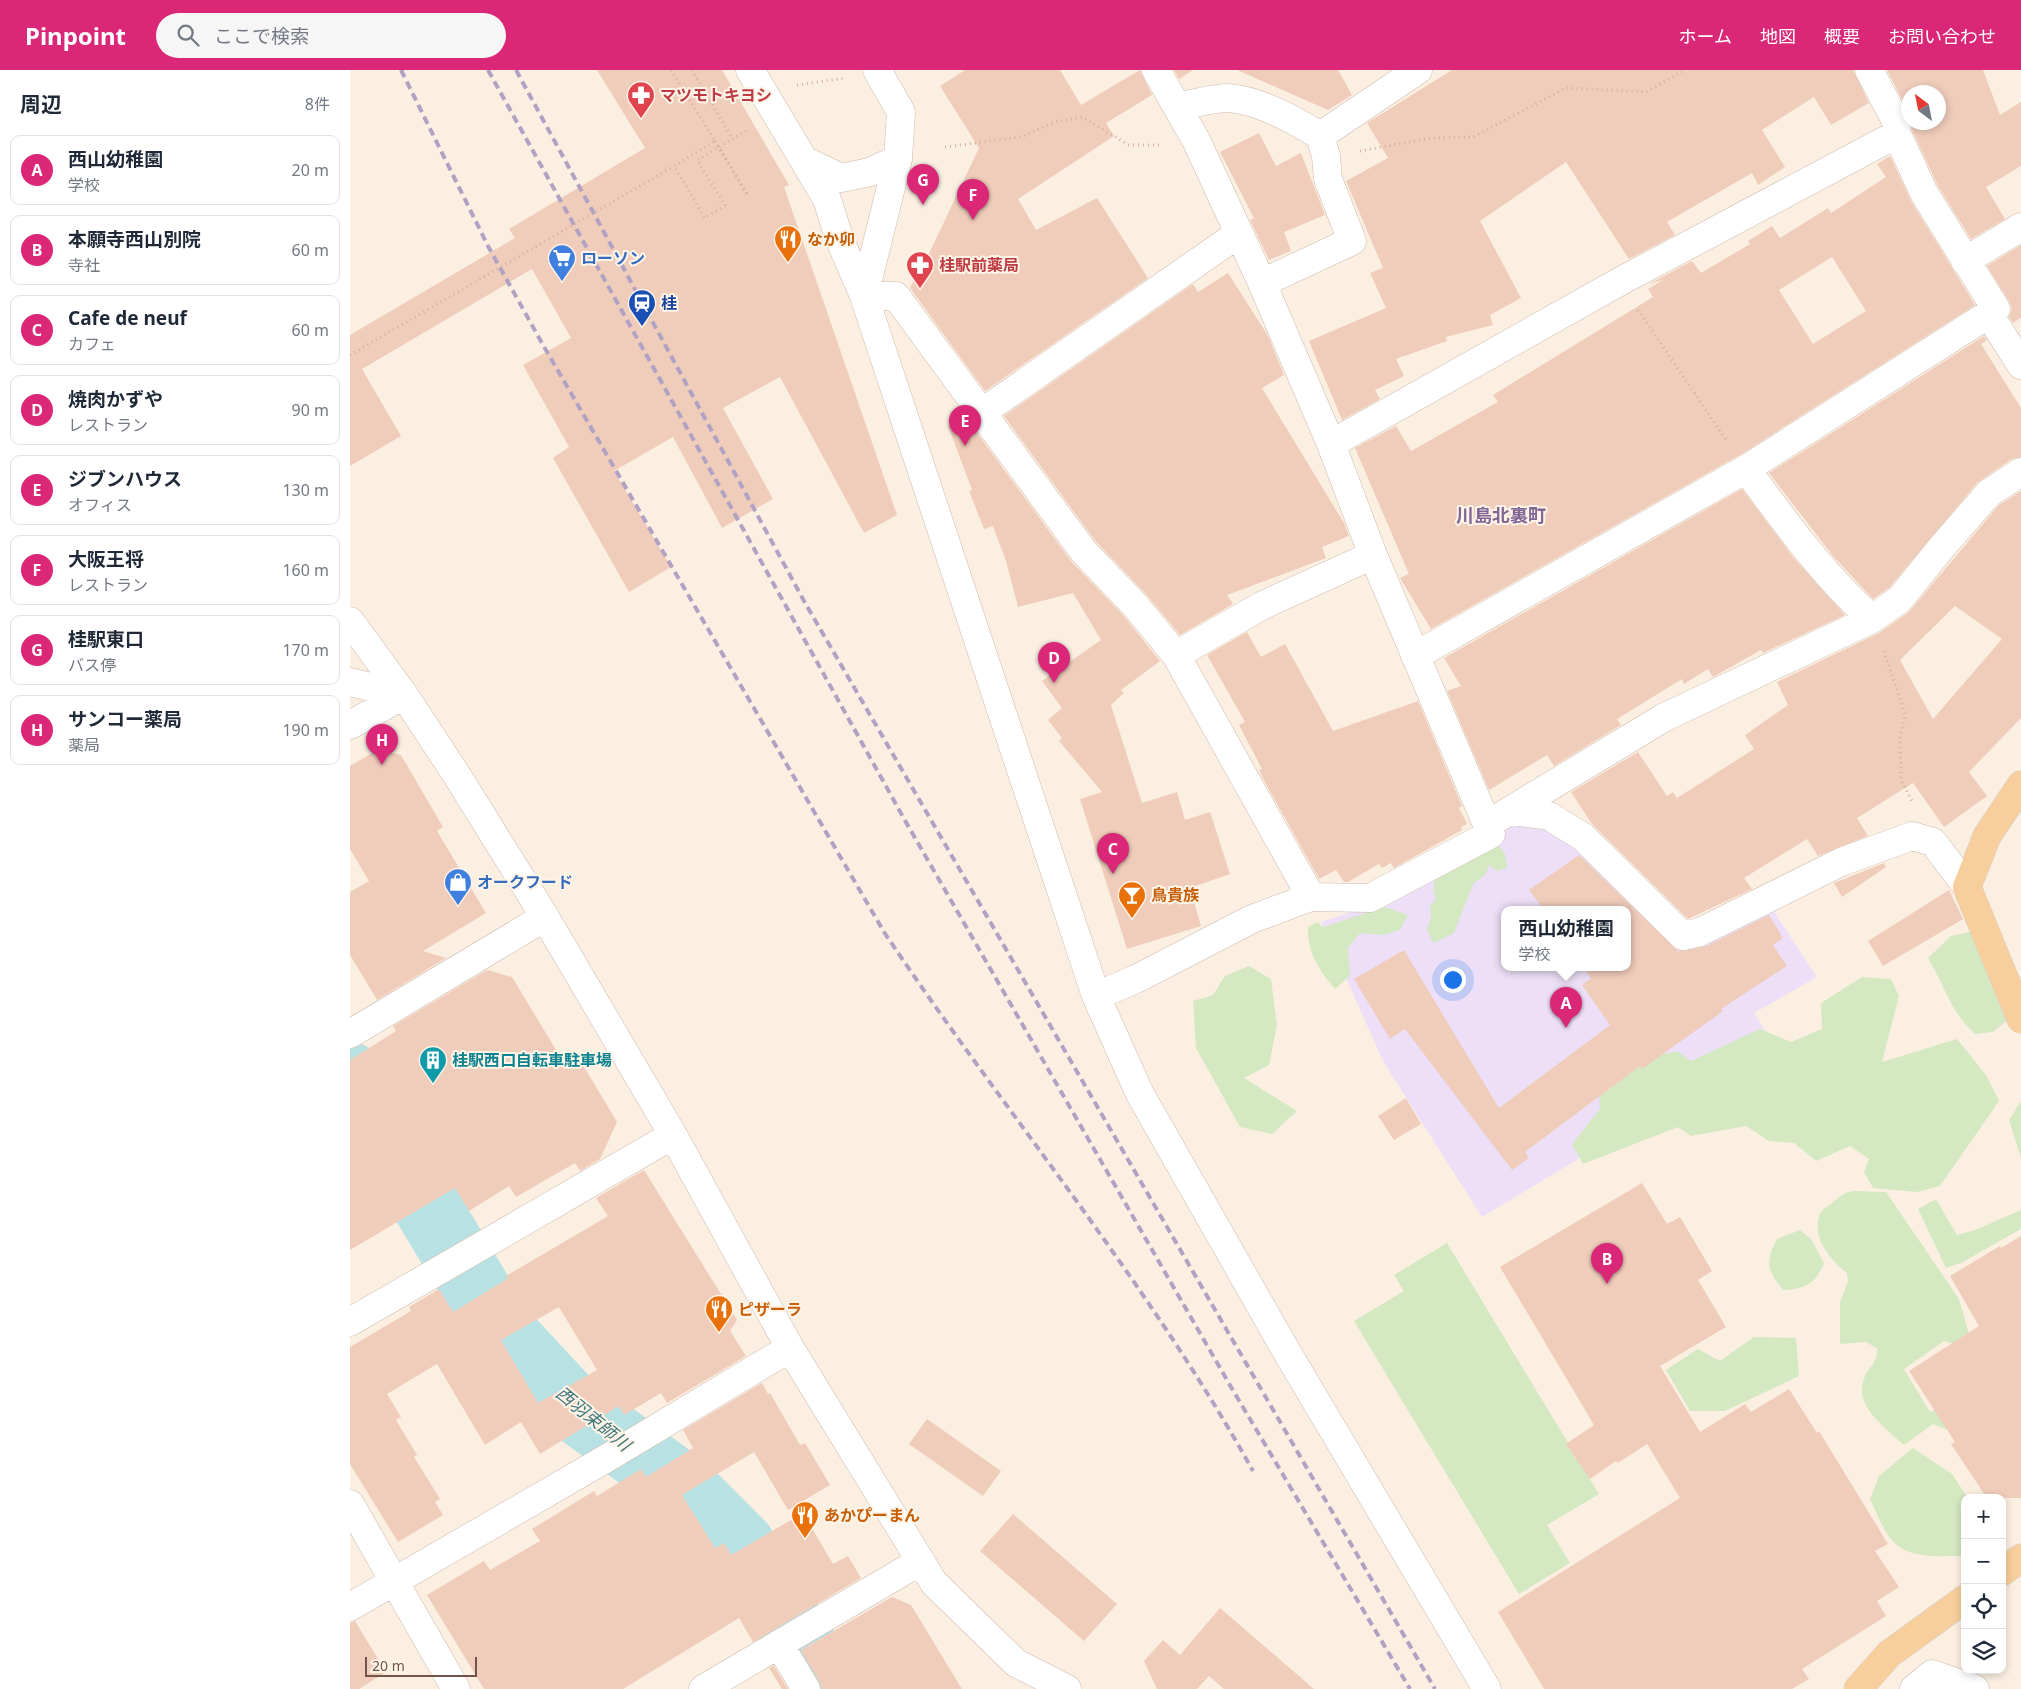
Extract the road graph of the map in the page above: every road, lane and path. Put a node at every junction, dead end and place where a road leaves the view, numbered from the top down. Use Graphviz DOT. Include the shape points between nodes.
graph roads {
  1 [pos="671,70"];
  2 [pos="692,70"];
  3 [pos="750,70"];
  4 [pos="1156,70"];
  5 [pos="1418,70"];
  6 [pos="1685,70"];
  7 [pos="1869,70"];
  8 [pos="865,73"];
  9 [pos="796,85"];
  10 [pos="1178,106"];
  11 [pos="748,130"];
  12 [pos="1896,134"];
  13 [pos="732,138"];
  14 [pos="1196,140"];
  15 [pos="715,141"];
  16 [pos="718,146"];
  17 [pos="1323,146"];
  18 [pos="945,147"];
  19 [pos="898,159"];
  20 [pos="806,161"];
  21 [pos="674,166"];
  22 [pos="2021,227"];
  23 [pos="1238,234"];
  24 [pos="1966,261"];
  25 [pos="1619,282"];
  26 [pos="1262,283"];
  27 [pos="864,296"];
  28 [pos="1989,314"];
  29 [pos="350,354"];
  30 [pos="2021,365"];
  31 [pos="981,413"];
  32 [pos="1331,444"];
  33 [pos="1746,469"];
  34 [pos="2021,472"];
  35 [pos="1374,555"];
  36 [pos="1872,619"];
  37 [pos="350,621"];
  38 [pos="1176,655"];
  39 [pos="1415,656"];
  40 [pos="350,682"];
  41 [pos="404,695"];
  42 [pos="350,725"];
  43 [pos="2021,785"];
  44 [pos="1513,811"];
  45 [pos="1488,824"];
  46 [pos="1933,842"];
  47 [pos="1967,887"];
  48 [pos="1311,897"];
  49 [pos="545,918"];
  50 [pos="1096,996"];
  51 [pos="2021,1019"];
  52 [pos="350,1034"];
  53 [pos="673,1135"];
  54 [pos="350,1322"];
  55 [pos="790,1348"];
  56 [pos="350,1504"];
  57 [pos="2021,1558"];
  58 [pos="921,1561"];
  59 [pos="2006,1569"];
  60 [pos="394,1582"];
  61 [pos="1961,1602"];
  62 [pos="350,1607"];
  63 [pos="792,1636"];
  64 [pos="456,1689"];
  65 [pos="703,1689"];
  66 [pos="806,1689"];
  67 [pos="1067,1689"];
  68 [pos="1487,1689"];
  69 [pos="1858,1689"];
  70 [pos="1914,1689"];
  71 [pos="1975,1689"];
  1 -- 15 [label="path"];
  2 -- 13 [label="path"];
  3 -- 20 [label="street"];
  4 -- 10 [label="street"];
  5 -- 17 [label="street"];
  6 -- 17 [label="path" via="1646,92 1566,88 1473,137"];
  7 -- 12 [label="street" via="1896,120"];
  8 -- 9 [label="path"];
  8 -- 19 [label="street" via="901,112"];
  10 -- 14 [label="street"];
  10 -- 17 [label="street" via="1228,98 1264,107 1296,120"];
  11 -- 13 [label="path"];
  12 -- 24 [label="street" via="1924,193"];
  12 -- 25 [label="street"];
  13 -- 16 [label="path"];
  14 -- 18 [label="path" via="1129,145 1082,117 1055,122 1021,137"];
  14 -- 23 [label="street"];
  15 -- 16 [label="path, bridge" via="747,194"];
  15 -- 21 [label="path"];
  16 -- 21 [label="path" via="697,160 725,205 705,218"];
  17 -- 26 [label="street" via="1328,179 1352,241"];
  19 -- 20 [label="street" via="870,172 841,178"];
  19 -- 27 [label="street"];
  20 -- 27 [label="street" via="827,199 839,238"];
  21 -- 29 [label="path, bridge"];
  22 -- 24 [label="street"];
  23 -- 26 [label="street"];
  23 -- 31 [label="street"];
  24 -- 28 [label="street" via="1996,309"];
  25 -- 32 [label="street"];
  25 -- 33 [label="path"];
  26 -- 32 [label="street"];
  27 -- 31 [label="street" via="896,296"];
  27 -- 50 [label="street"];
  28 -- 30 [label="street"];
  28 -- 33 [label="street"];
  31 -- 38 [label="street" via="1084,552 1134,604"];
  32 -- 35 [label="street"];
  33 -- 36 [label="street" via="1816,564"];
  33 -- 39 [label="street"];
  34 -- 36 [label="street" via="1989,493 1900,599"];
  35 -- 38 [label="street" via="1263,605"];
  35 -- 39 [label="street"];
  36 -- 44 [label="street" via="1663,718"];
  36 -- 46 [label="path" via="1905,714 1900,739 1901,780"];
  37 -- 41 [label="street"];
  38 -- 48 [label="street"];
  39 -- 45 [label="street"];
  40 -- 41 [label="street"];
  41 -- 42 [label="street"];
  41 -- 49 [label="street"];
  43 -- 47 [label="main road" via="1986,836"];
  44 -- 45 [label="street"];
  44 -- 46 [label="street" via="1550,816 1583,837 1683,936 1700,932 1841,862 1912,836"];
  45 -- 48 [label="street" via="1491,834 1370,898"];
  46 -- 47 [label="street"];
  47 -- 51 [label="main road"];
  48 -- 50 [label="street" via="1252,919"];
  49 -- 52 [label="street"];
  49 -- 53 [label="street"];
  50 -- 68 [label="street" via="1140,1094 1288,1354"];
  53 -- 54 [label="street"];
  53 -- 55 [label="street"];
  55 -- 58 [label="street"];
  55 -- 60 [label="street"];
  56 -- 60 [label="street"];
  57 -- 59 [label="main road"];
  58 -- 63 [label="street"];
  58 -- 67 [label="street" via="934,1583 1016,1663"];
  60 -- 62 [label="street"];
  60 -- 64 [label="street"];
  61 -- 69 [label="main road" via="1889,1654"];
  63 -- 65 [label="street"];
  63 -- 66 [label="street"];
  70 -- 71 [label="street" via="1932,1674"];
}
